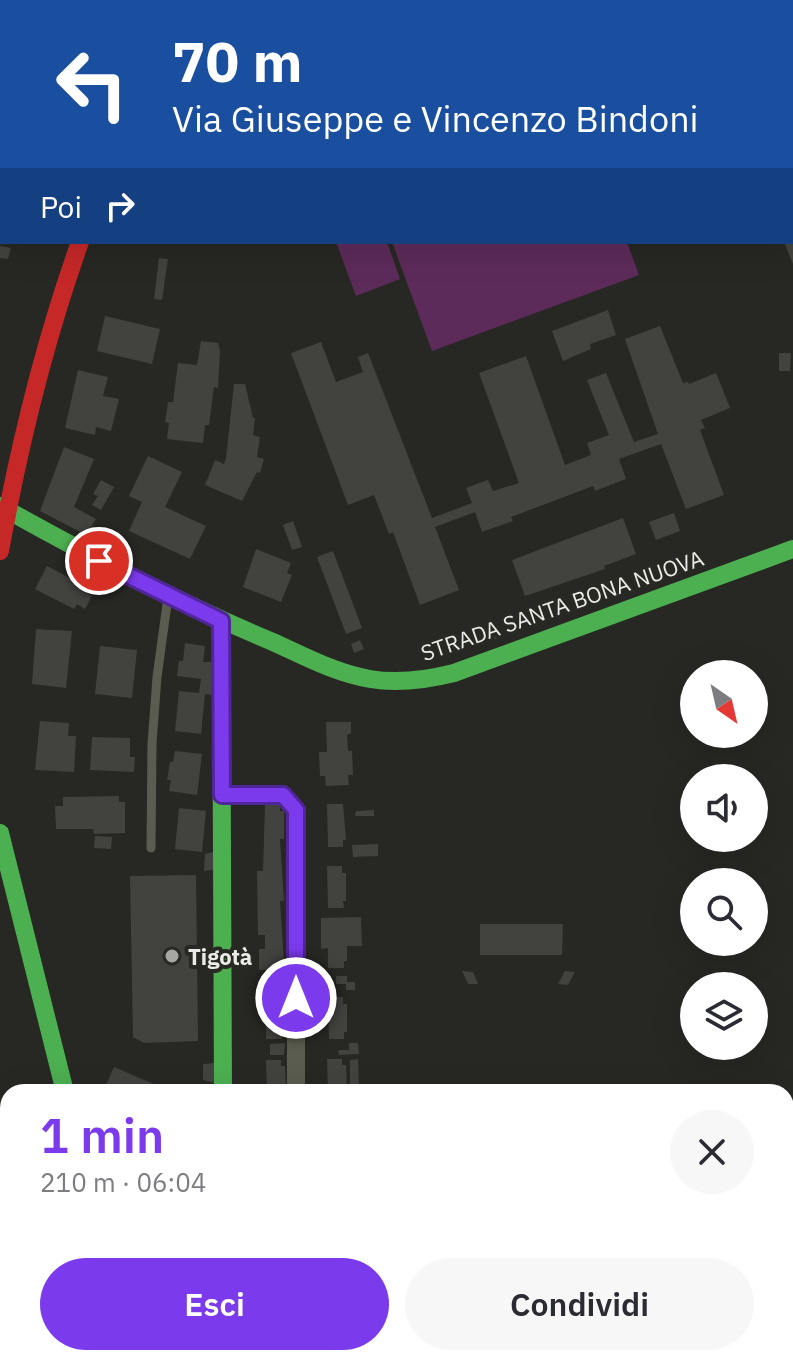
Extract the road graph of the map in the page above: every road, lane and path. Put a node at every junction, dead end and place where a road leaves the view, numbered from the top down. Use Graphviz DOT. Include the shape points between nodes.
graph roads {
  1 [pos="79,244"];
  2 [pos="3,508"];
  3 [pos="793,549"];
  4 [pos="0,551"];
  5 [pos="168,597"];
  6 [pos="221,621"];
  7 [pos="222,795"];
  8 [pos="0,833"];
  9 [pos="151,848"];
  10 [pos="63,1084"];
  11 [pos="223,1084"];
  12 [pos="296,1084"];
  1 -- 2 [label="street" via="42,354"];
  2 -- 4 [label="street"];
  2 -- 5 [label="street, STRADA SANTA BONA NUOVA"];
  3 -- 6 [label="street, STRADA SANTA BONA NUOVA" via="476,666 413,682 357,676"];
  5 -- 6 [label="street, STRADA SANTA BONA NUOVA"];
  5 -- 9 [label="lane" via="152,744"];
  6 -- 7 [label="street"];
  7 -- 11 [label="street"];
  7 -- 12 [label="street" via="283,795 296,810"];
  8 -- 10 [label="street"];
}
